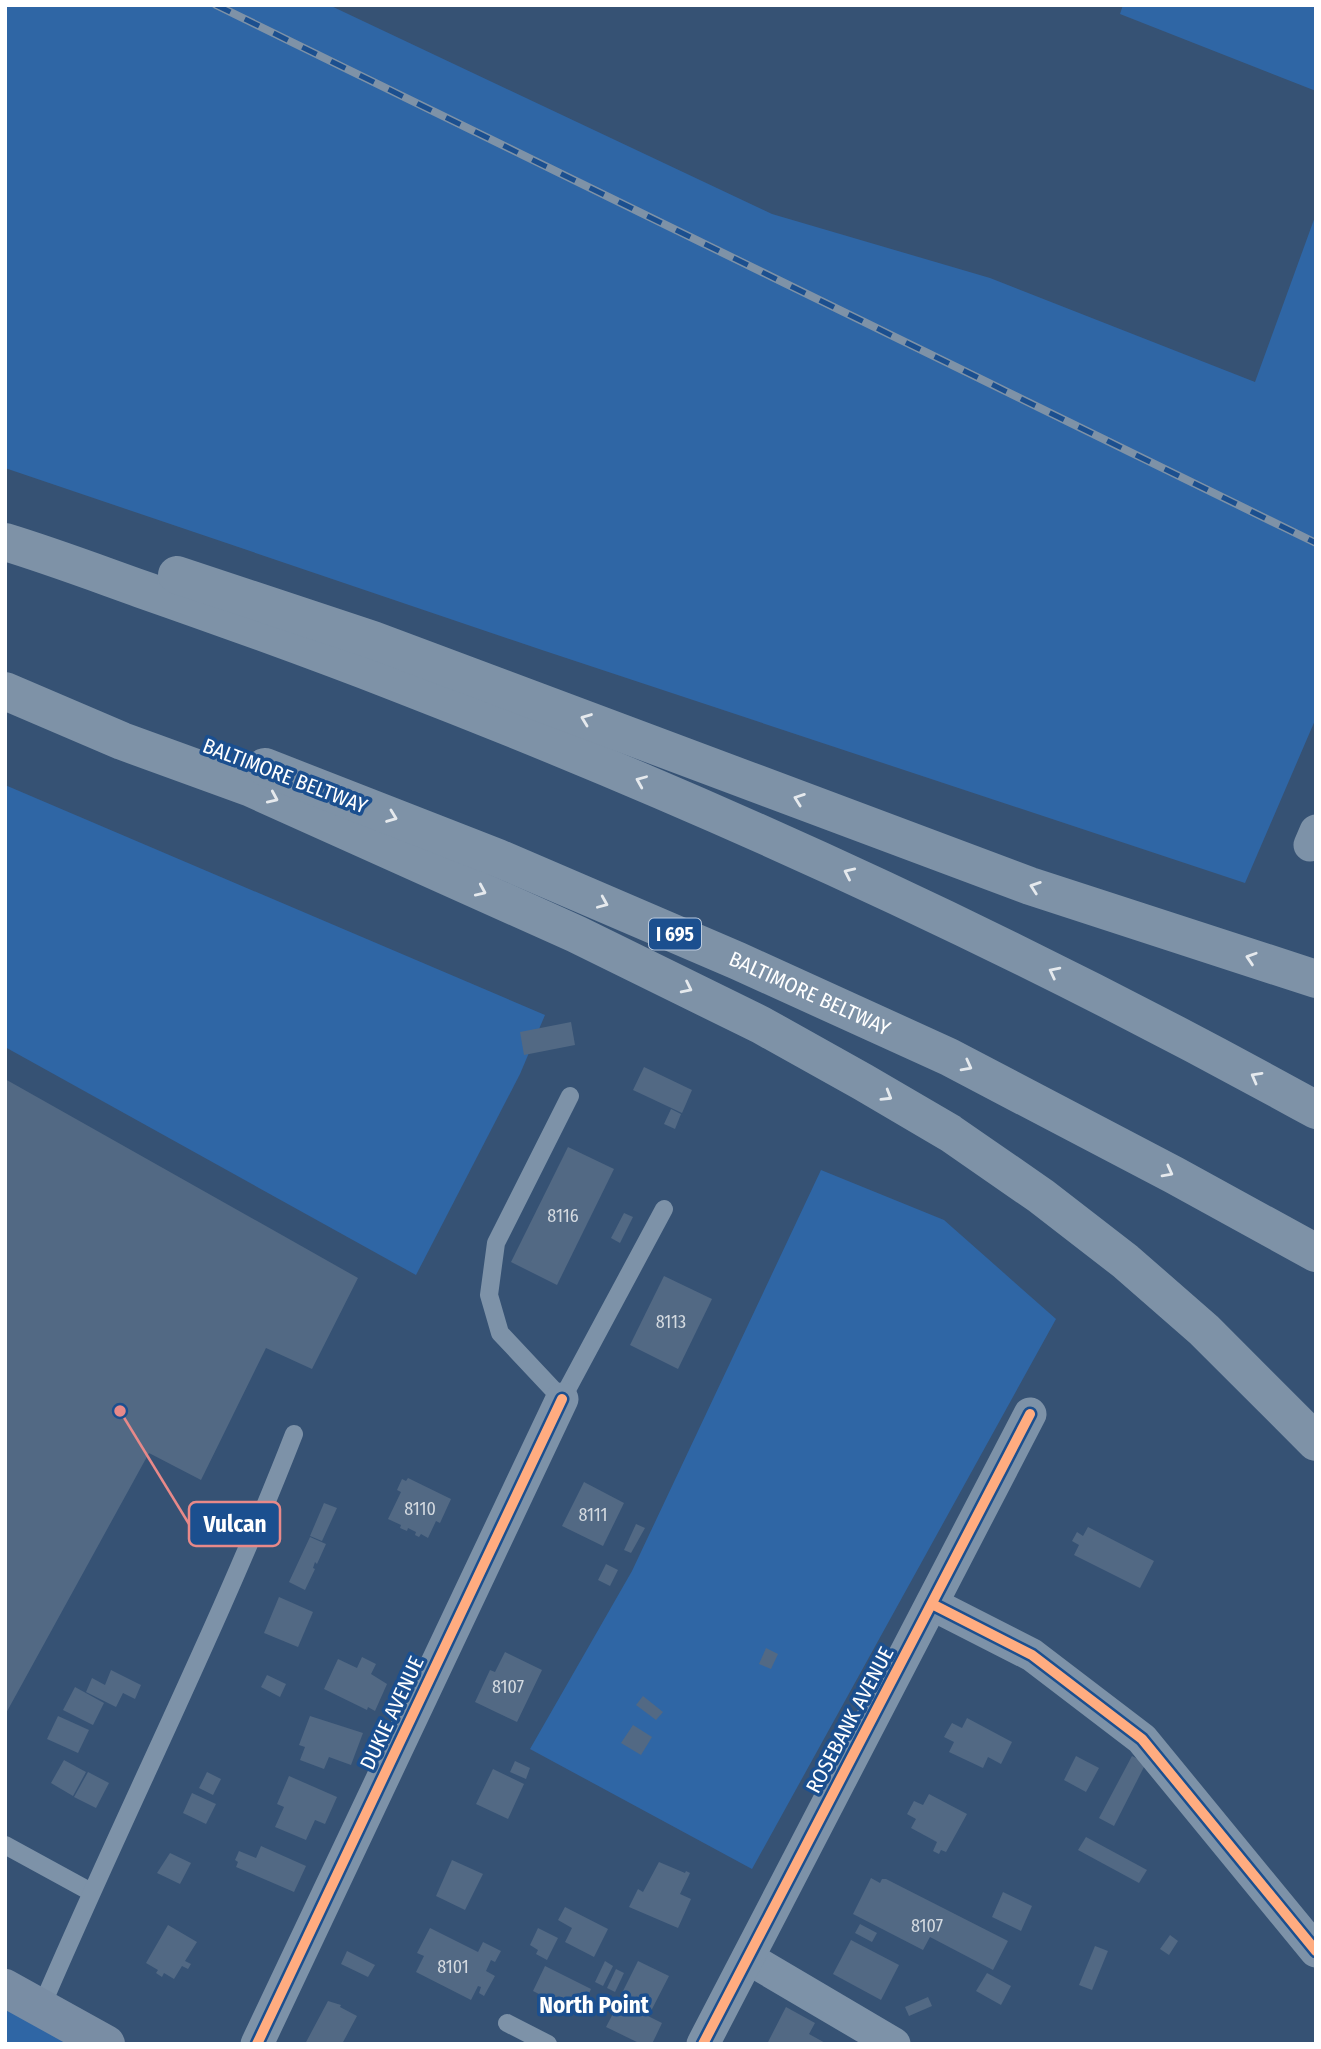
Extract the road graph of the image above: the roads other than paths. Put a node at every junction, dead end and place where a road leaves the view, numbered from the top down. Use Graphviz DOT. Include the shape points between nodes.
graph roads {
  1 [pos="5,523"];
  2 [pos="5,542"];
  3 [pos="5,678"];
  4 [pos="5,691"];
  5 [pos="1316,979"];
  6 [pos="570,1097"];
  7 [pos="1316,1110"];
  8 [pos="664,1209"];
  9 [pos="1316,1253"];
  10 [pos="562,1399"];
  11 [pos="1030,1414"];
  12 [pos="294,1434"];
  13 [pos="1316,1442"];
  14 [pos="932,1604"];
  15 [pos="5,1845"];
  16 [pos="91,1892"];
  17 [pos="1316,1951"];
  18 [pos="748,1958"];
  19 [pos="5,1988"];
  20 [pos="41,2008"];
  21 [pos="508,2023"];
  22 [pos="106,2044"];
  23 [pos="257,2044"];
  24 [pos="548,2044"];
  25 [pos="703,2044"];
  26 [pos="894,2044"];
  5 -- 1 [label="highway, one-way" via="1030,886 373,640"];
  7 -- 2 [label="highway, one-way" via="994,941 771,837 529,733 316,651"];
  3 -- 9 [label="highway, BALTIMORE BELTWAY / I 695, one-way" via="286,775 498,858 738,961 949,1057"];
  4 -- 13 [label="highway, one-way" via="122,741 251,788 551,923 761,1025 863,1082 950,1133 1114,1253 1204,1330"];
  6 -- 10 [label="lane" via="496,1243 489,1295 500,1333"];
  8 -- 10 [label="lane"];
  10 -- 23 [label="street, DUKIE AVENUE"];
  11 -- 14 [label="street, ROSEBANK AVENUE"];
  12 -- 16 [label="lane" via="265,1509"];
  14 -- 17 [label="street" via="1032,1655 1142,1739"];
  14 -- 18 [label="street, ROSEBANK AVENUE"];
  15 -- 16 [label="lane"];
  16 -- 20 [label="lane"];
  18 -- 25 [label="street, ROSEBANK AVENUE"];
  18 -- 26 [label="street"];
  19 -- 20 [label="main road"];
  20 -- 22 [label="main road"];
  21 -- 24 [label="lane"];
}
